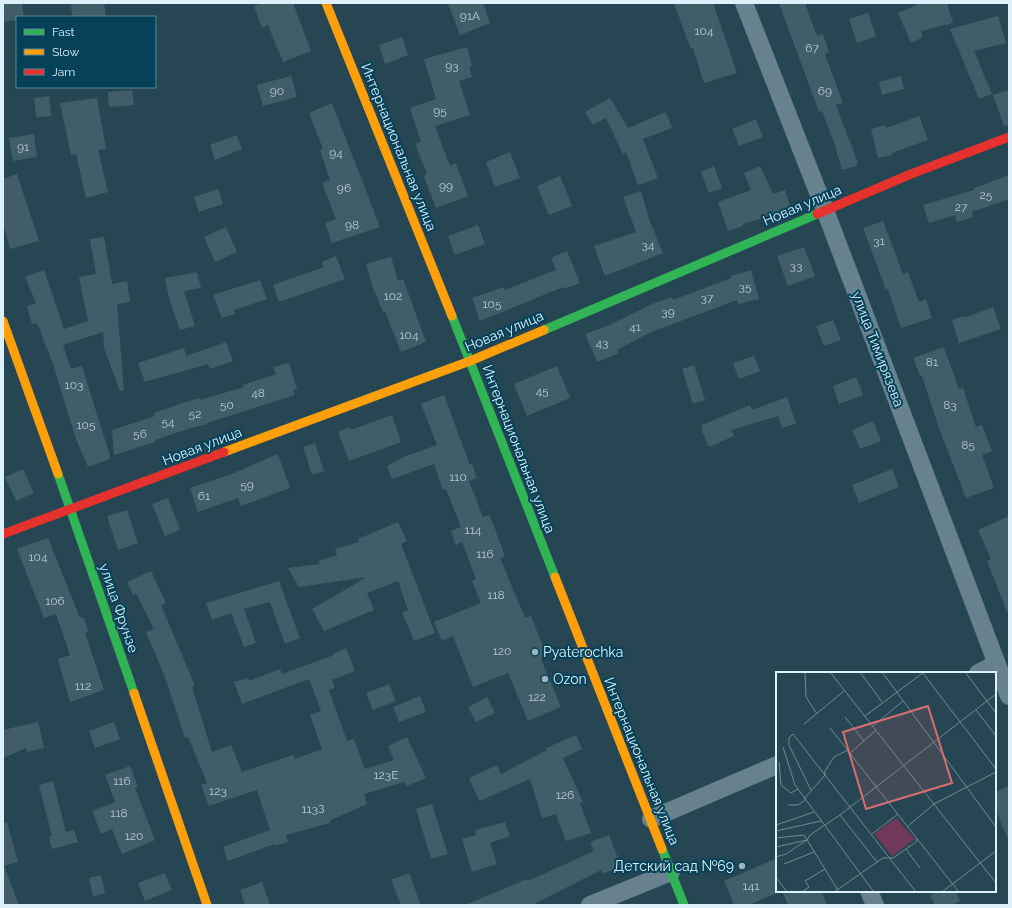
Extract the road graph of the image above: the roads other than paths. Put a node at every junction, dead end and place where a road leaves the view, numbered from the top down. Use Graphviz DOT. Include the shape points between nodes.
graph roads {
  1 [pos="326,3"];
  2 [pos="744,3"];
  3 [pos="1009,137"];
  4 [pos="825,210"];
  5 [pos="3,321"];
  6 [pos="470,361"];
  7 [pos="71,511"];
  8 [pos="3,534"];
  9 [pos="996,664"];
  10 [pos="980,672"];
  11 [pos="1009,696"];
  12 [pos="776,765"];
  13 [pos="651,819"];
  14 [pos="671,872"];
  15 [pos="869,892"];
  16 [pos="207,905"];
  17 [pos="590,905"];
  18 [pos="684,905"];
  19 [pos="874,905"];
  1 -- 6 [label="street, Интернациональная улица"];
  2 -- 4 [label="street, улица Тимирязева"];
  3 -- 4 [label="street, Новая улица"];
  4 -- 6 [label="street, Новая улица"];
  4 -- 9 [label="street, улица Тимирязева"];
  5 -- 7 [label="street, улица Фрунзе"];
  6 -- 7 [label="street, Новая улица"];
  6 -- 13 [label="street, Интернациональная улица"];
  7 -- 8 [label="street, Новая улица"];
  7 -- 16 [label="street, улица Фрунзе"];
  9 -- 10 [label="street"];
  9 -- 11 [label="street, улица Тимирязева"];
  12 -- 13 [label="street"];
  13 -- 14 [label="street, Интернациональная улица"];
  14 -- 17 [label="street"];
  14 -- 18 [label="street, Интернациональная улица"];
  15 -- 19 [label="street"];
}
